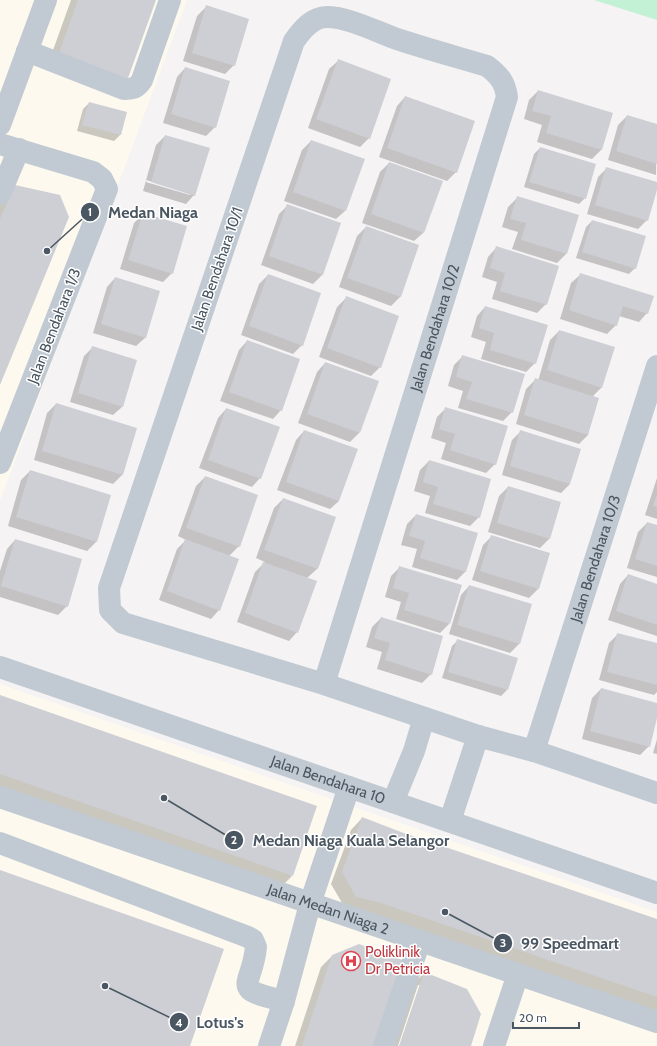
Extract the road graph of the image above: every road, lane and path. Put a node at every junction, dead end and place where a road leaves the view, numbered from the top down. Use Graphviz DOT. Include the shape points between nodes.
graph roads {
  1 [pos="46,0"];
  2 [pos="170,0"];
  3 [pos="398,40"];
  4 [pos="27,51"];
  5 [pos="0,124"];
  6 [pos="9,146"];
  7 [pos="0,194"];
  8 [pos="657,366"];
  9 [pos="6,431"];
  10 [pos="0,463"];
  11 [pos="0,667"];
  12 [pos="324,684"];
  13 [pos="424,718"];
  14 [pos="478,736"];
  15 [pos="534,751"];
  16 [pos="349,787"];
  17 [pos="657,793"];
  18 [pos="0,797"];
  19 [pos="394,802"];
  20 [pos="450,821"];
  21 [pos="0,843"];
  22 [pos="657,893"];
  23 [pos="310,904"];
  24 [pos="420,941"];
  25 [pos="518,974"];
  26 [pos="284,1001"];
  27 [pos="657,1022"];
  28 [pos="269,1046"];
  29 [pos="384,1046"];
  30 [pos="494,1046"];
  1 -- 4 [label="street"];
  2 -- 4 [label="street" via="142,80 132,89 124,89"];
  3 -- 12 [label="street, Jalan Bendahara 10/2" via="488,66 498,74 505,85 507,97"];
  3 -- 12 [label="street, Jalan Bendahara 10/1" via="340,19 326,17 313,20 294,41 109,588 110,610 123,623"];
  4 -- 5 [label="street"];
  6 -- 7 [label="street"];
  6 -- 9 [label="street, Jalan Bendahara 1/3" via="93,172 102,179 107,189"];
  8 -- 15 [label="street, Jalan Bendahara 10/3"];
  9 -- 10 [label="street, Jalan Bendahara 1/3"];
  11 -- 16 [label="street, Jalan Bendahara 10"];
  12 -- 13 [label="street"];
  13 -- 14 [label="street"];
  13 -- 19 [label="street"];
  14 -- 15 [label="street"];
  14 -- 20 [label="street"];
  15 -- 17 [label="street"];
  16 -- 19 [label="street, Jalan Bendahara 10"];
  16 -- 23 [label="street"];
  18 -- 23 [label="street, Jalan Medan Niaga 2"];
  19 -- 20 [label="street, Jalan Bendahara 10"];
  20 -- 22 [label="street, Jalan Bendahara 10"];
  21 -- 26 [label="street" via="248,936 256,946 247,986 251,992 258,995"];
  23 -- 24 [label="street, Jalan Medan Niaga 2"];
  23 -- 26 [label="street"];
  24 -- 25 [label="street, Jalan Medan Niaga 2"];
  24 -- 29 [label="street"];
  25 -- 27 [label="street, Jalan Medan Niaga 2"];
  25 -- 30 [label="street"];
  26 -- 28 [label="street"];
}
